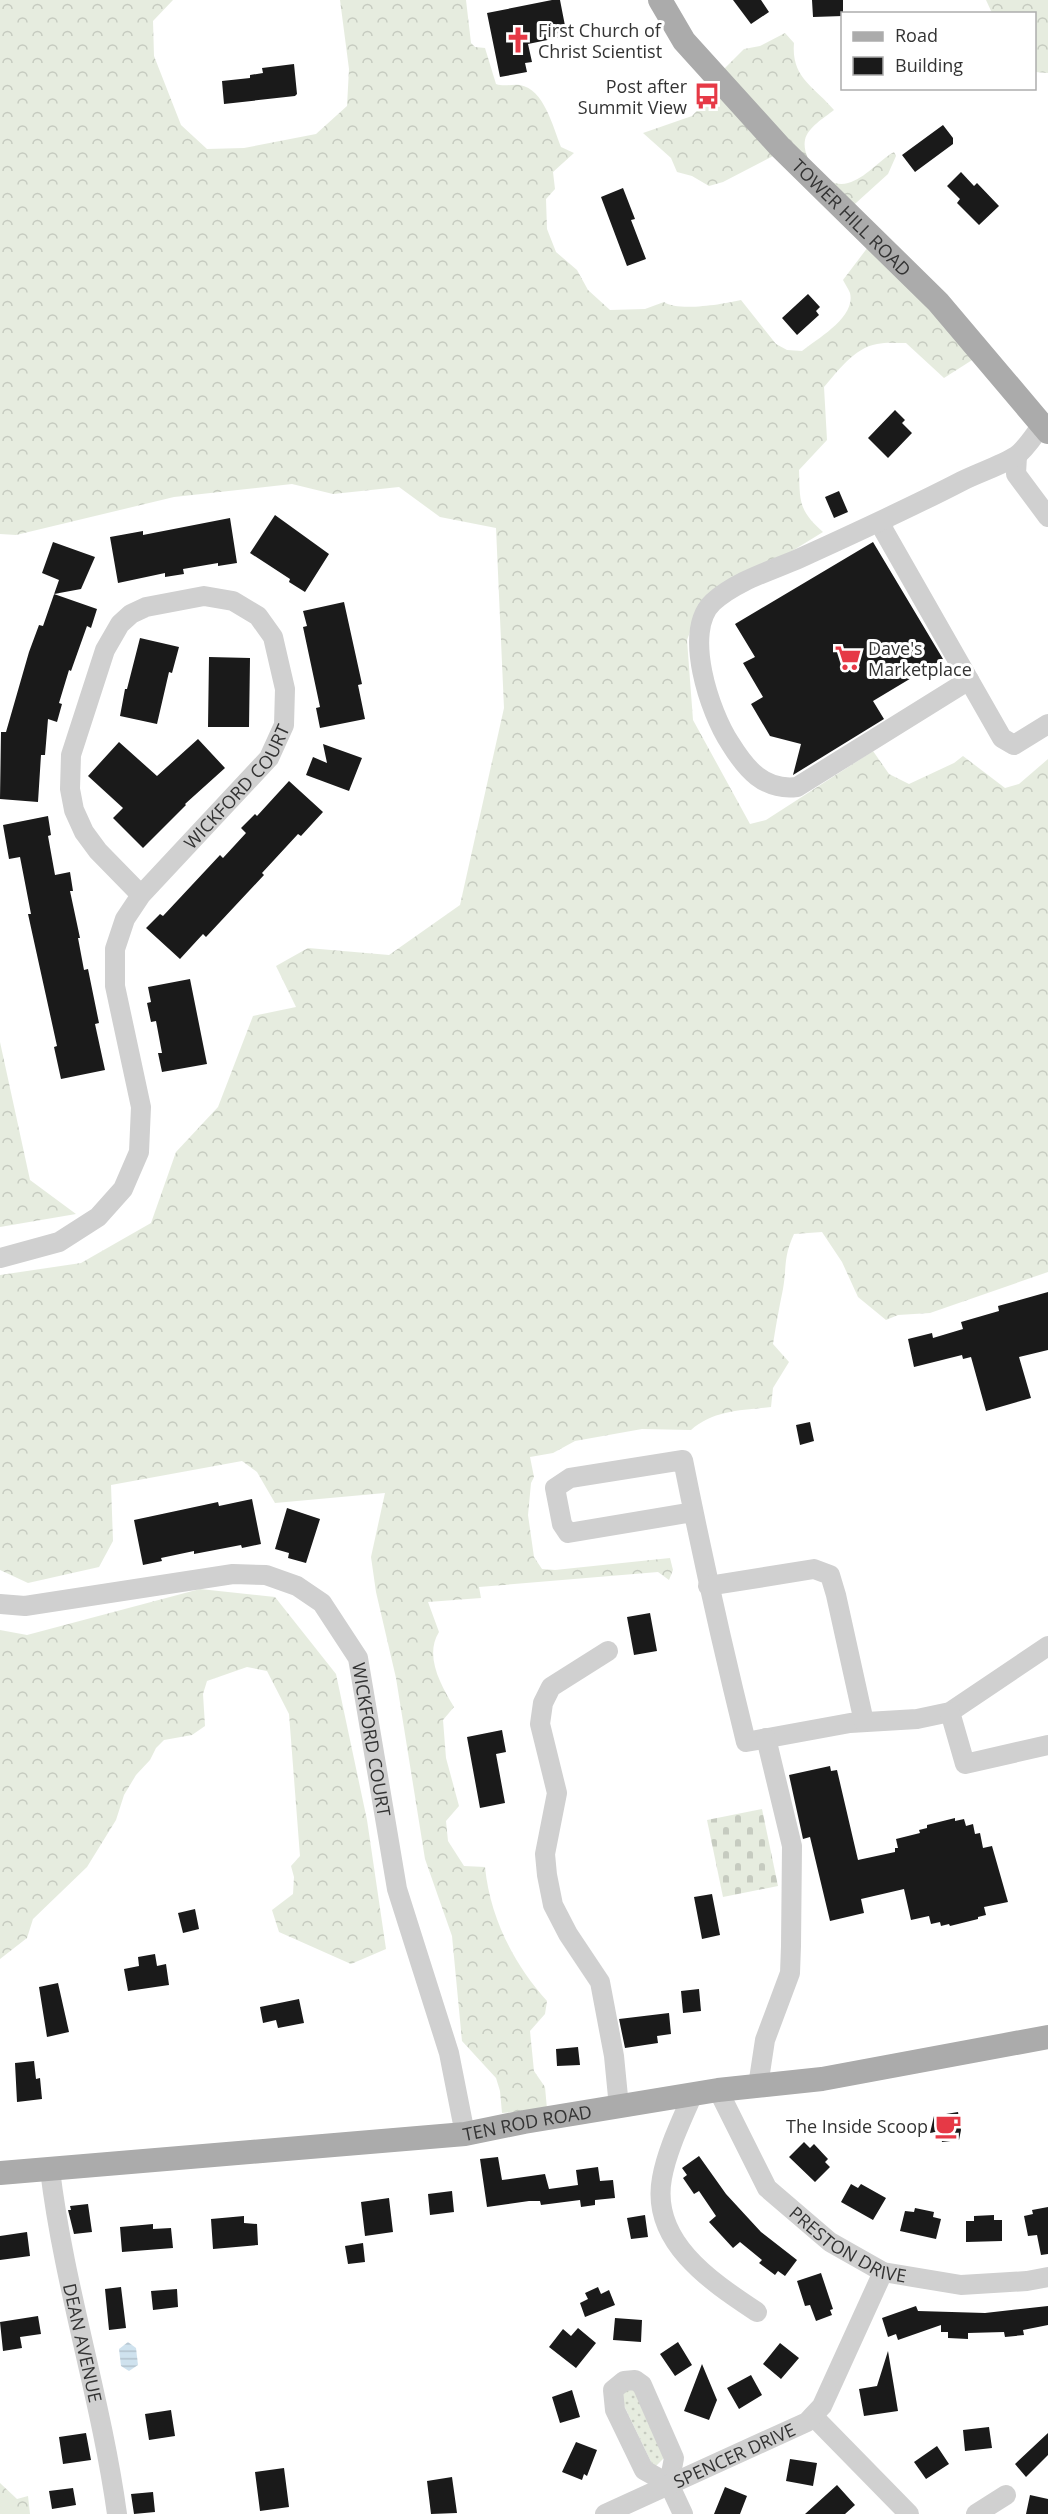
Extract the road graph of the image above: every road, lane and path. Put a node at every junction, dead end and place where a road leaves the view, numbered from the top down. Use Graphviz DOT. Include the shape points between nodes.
graph roads {
  1 [pos="660,0"];
  2 [pos="1045,428"];
  3 [pos="1017,456"];
  4 [pos="1048,517"];
  5 [pos="882,522"];
  6 [pos="969,680"];
  7 [pos="1048,724"];
  8 [pos="141,895"];
  9 [pos="0,1258"];
  10 [pos="693,1512"];
  11 [pos="708,1586"];
  12 [pos="0,1604"];
  13 [pos="1048,1646"];
  14 [pos="608,1651"];
  15 [pos="950,1712"];
  16 [pos="864,1722"];
  17 [pos="766,1738"];
  18 [pos="1048,1745"];
  19 [pos="1048,2037"];
  20 [pos="758,2086"];
  21 [pos="718,2090"];
  22 [pos="692,2096"];
  23 [pos="619,2107"];
  24 [pos="465,2134"];
  25 [pos="50,2170"];
  26 [pos="0,2173"];
  27 [pos="883,2272"];
  28 [pos="1048,2277"];
  29 [pos="757,2312"];
  30 [pos="813,2416"];
  31 [pos="669,2484"];
  32 [pos="1006,2495"];
  33 [pos="117,2514"];
  34 [pos="605,2514"];
  35 [pos="683,2514"];
  36 [pos="909,2514"];
  37 [pos="976,2514"];
  1 -- 2 [label="main road, TOWER HILL ROAD" via="684,41 780,147 938,302"];
  2 -- 3 [label="street"];
  3 -- 4 [label="street" via="1016,474"];
  3 -- 5 [label="street"];
  5 -- 6 [label="street"];
  5 -- 6 [label="street" via="743,582 712,603 701,621 700,643 705,691 723,733 757,777 781,789 797,787"];
  6 -- 7 [label="street" via="1002,738 1014,744"];
  8 -- 8 [label="street, WICKFORD COURT" via="269,758 284,725 285,689 273,637 258,616 233,601 204,596 146,607 120,624 105,650 71,755 70,789 84,832"];
  8 -- 9 [label="street, WICKFORD COURT" via="125,919 115,949 115,986 141,1107 139,1152 123,1189 98,1217 59,1242"];
  10 -- 10 [label="street" via="568,1533 562,1524 555,1488 570,1478 682,1460"];
  10 -- 11 [label="street"];
  11 -- 16 [label="street" via="814,1569 830,1575"];
  11 -- 17 [label="street" via="746,1742"];
  12 -- 24 [label="street, WICKFORD COURT" via="25,1606 233,1574 266,1575 297,1586 322,1603 358,1658 397,1888 449,2053"];
  13 -- 15 [label="street"];
  14 -- 23 [label="street" via="551,1687 543,1703 540,1724 557,1793 545,1854 546,1875 568,1934 600,1982"];
  15 -- 16 [label="street" via="917,1719"];
  15 -- 18 [label="street" via="965,1764"];
  16 -- 17 [label="street"];
  17 -- 20 [label="street" via="792,1846 791,1955 790,1973 765,2040"];
  19 -- 20 [label="main road, TEN ROD ROAD" via="822,2079"];
  20 -- 21 [label="main road, TEN ROD ROAD"];
  21 -- 22 [label="main road, TEN ROD ROAD"];
  21 -- 27 [label="street, PRESTON DRIVE" via="767,2188 830,2242"];
  22 -- 23 [label="main road, TEN ROD ROAD"];
  22 -- 29 [label="street" via="662,2178 665,2220 693,2264"];
  23 -- 24 [label="main road, TEN ROD ROAD"];
  24 -- 25 [label="main road, TEN ROD ROAD"];
  25 -- 26 [label="main road, TEN ROD ROAD"];
  25 -- 33 [label="street, DEAN AVENUE" via="75,2315 110,2462"];
  27 -- 28 [label="street, PRESTON DRIVE" via="961,2284"];
  27 -- 30 [label="street, SPENCER DRIVE" via="822,2406"];
  30 -- 31 [label="street, SPENCER DRIVE" via="801,2425"];
  30 -- 36 [label="street"];
  31 -- 31 [label="street" via="644,2470 615,2410 613,2390 624,2381 635,2380 642,2385 659,2419 674,2458"];
  31 -- 34 [label="street, SPENCER DRIVE"];
  31 -- 35 [label="street"];
  32 -- 37 [label="street"];
}
